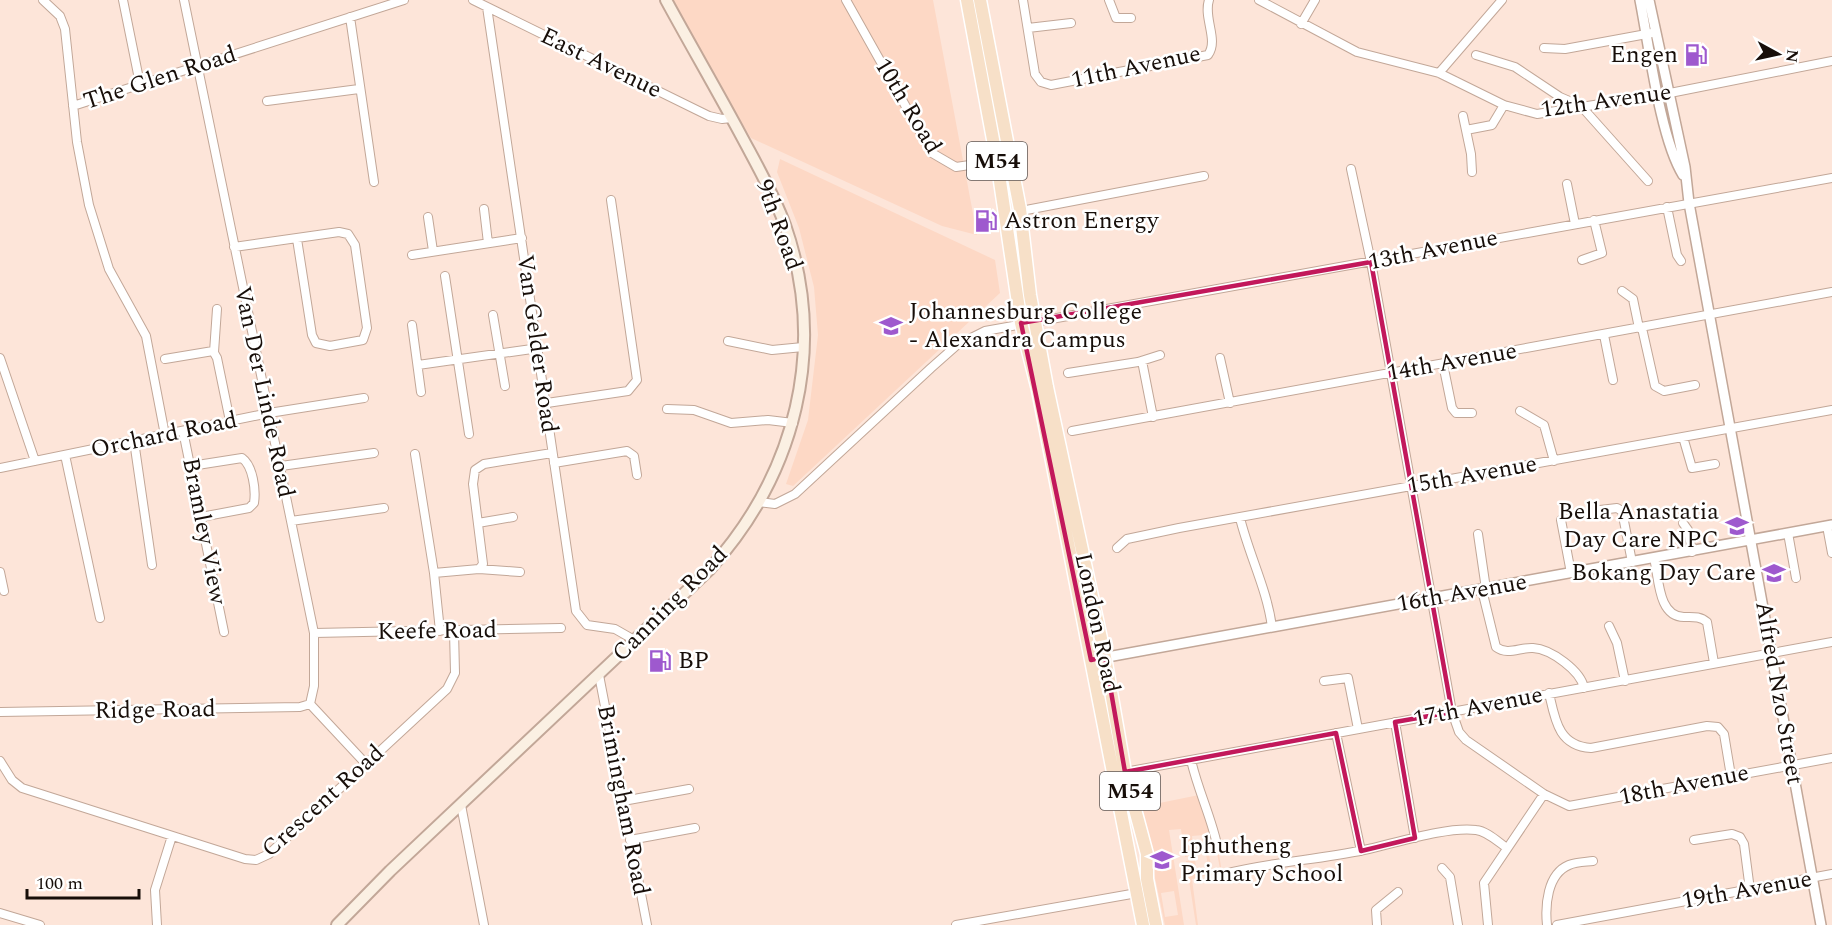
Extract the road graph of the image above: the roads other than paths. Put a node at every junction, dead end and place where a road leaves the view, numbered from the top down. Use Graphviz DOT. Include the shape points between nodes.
graph roads {
  1 [pos="43,0"];
  2 [pos="123,0"];
  3 [pos="185,0"];
  4 [pos="404,0"];
  5 [pos="666,0"];
  6 [pos="846,0"];
  7 [pos="967,0"];
  8 [pos="980,0"];
  9 [pos="1023,0"];
  10 [pos="1109,0"];
  11 [pos="1209,0"];
  12 [pos="1258,0"];
  13 [pos="1315,0"];
  14 [pos="1502,0"];
  15 [pos="1640,0"];
  16 [pos="1649,0"];
  17 [pos="481,3"];
  18 [pos="350,17"];
  19 [pos="1131,18"];
  20 [pos="1071,23"];
  21 [pos="1301,24"];
  22 [pos="1028,28"];
  23 [pos="1651,33"];
  24 [pos="1544,48"];
  25 [pos="1476,55"];
  26 [pos="1832,61"];
  27 [pos="198,66"];
  28 [pos="1439,73"];
  29 [pos="140,84"];
  30 [pos="359,89"];
  31 [pos="1670,93"];
  32 [pos="1659,94"];
  33 [pos="267,101"];
  34 [pos="1504,105"];
  35 [pos="73,106"];
  36 [pos="1581,106"];
  37 [pos="1463,116"];
  38 [pos="731,118"];
  39 [pos="1466,130"];
  40 [pos="997,161"];
  41 [pos="1351,169"];
  42 [pos="1472,172"];
  43 [pos="1204,176"];
  44 [pos="1685,177"];
  45 [pos="1832,178"];
  46 [pos="1648,181"];
  47 [pos="375,182"];
  48 [pos="1568,184"];
  49 [pos="611,200"];
  50 [pos="1689,203"];
  51 [pos="1667,207"];
  52 [pos="484,209"];
  53 [pos="1021,211"];
  54 [pos="428,217"];
  55 [pos="1594,220"];
  56 [pos="1575,224"];
  57 [pos="522,238"];
  58 [pos="297,239"];
  59 [pos="488,243"];
  60 [pos="234,247"];
  61 [pos="433,251"];
  62 [pos="412,255"];
  63 [pos="1582,260"];
  64 [pos="1681,261"];
  65 [pos="1371,262"];
  66 [pos="445,276"];
  67 [pos="1623,291"];
  68 [pos="1832,292"];
  69 [pos="217,309"];
  70 [pos="493,315"];
  71 [pos="1711,315"];
  72 [pos="1035,321"];
  73 [pos="1020,323"];
  74 [pos="412,325"];
  75 [pos="1641,328"];
  76 [pos="1604,335"];
  77 [pos="728,341"];
  78 [pos="803,347"];
  79 [pos="539,348"];
  80 [pos="214,352"];
  81 [pos="499,353"];
  82 [pos="1160,354"];
  83 [pos="0,358"];
  84 [pos="1220,358"];
  85 [pos="458,359"];
  86 [pos="165,360"];
  87 [pos="1142,361"];
  88 [pos="1443,364"];
  89 [pos="418,365"];
  90 [pos="1068,373"];
  91 [pos="1391,374"];
  92 [pos="1613,380"];
  93 [pos="1695,385"];
  94 [pos="504,386"];
  95 [pos="422,392"];
  96 [pos="364,398"];
  97 [pos="547,403"];
  98 [pos="1230,403"];
  99 [pos="667,409"];
  100 [pos="1832,410"];
  101 [pos="1520,411"];
  102 [pos="269,413"];
  103 [pos="1472,413"];
  104 [pos="1153,417"];
  105 [pos="230,421"];
  106 [pos="793,423"];
  107 [pos="1731,427"];
  108 [pos="183,431"];
  109 [pos="1072,431"];
  110 [pos="165,435"];
  111 [pos="469,435"];
  112 [pos="1683,437"];
  113 [pos="134,441"];
  114 [pos="374,453"];
  115 [pos="552,453"];
  116 [pos="415,454"];
  117 [pos="64,455"];
  118 [pos="35,461"];
  119 [pos="1554,461"];
  120 [pos="554,463"];
  121 [pos="1715,464"];
  122 [pos="191,466"];
  123 [pos="280,466"];
  124 [pos="0,468"];
  125 [pos="638,475"];
  126 [pos="1412,487"];
  127 [pos="759,502"];
  128 [pos="384,508"];
  129 [pos="1600,510"];
  130 [pos="201,517"];
  131 [pos="513,517"];
  132 [pos="1240,518"];
  133 [pos="1561,520"];
  134 [pos="291,522"];
  135 [pos="478,522"];
  136 [pos="1683,523"];
  137 [pos="1829,525"];
  138 [pos="1788,533"];
  139 [pos="1478,534"];
  140 [pos="1752,539"];
  141 [pos="1117,548"];
  142 [pos="1692,552"];
  143 [pos="1832,553"];
  144 [pos="1654,558"];
  145 [pos="1632,562"];
  146 [pos="152,565"];
  147 [pos="479,569"];
  148 [pos="0,572"];
  149 [pos="520,572"];
  150 [pos="434,573"];
  151 [pos="1571,573"];
  152 [pos="1796,578"];
  153 [pos="1484,590"];
  154 [pos="4,591"];
  155 [pos="1430,598"];
  156 [pos="100,618"];
  157 [pos="1609,626"];
  158 [pos="1272,627"];
  159 [pos="561,628"];
  160 [pos="440,631"];
  161 [pos="454,631"];
  162 [pos="224,632"];
  163 [pos="314,633"];
  164 [pos="636,641"];
  165 [pos="1832,642"];
  166 [pos="1772,653"];
  167 [pos="1105,657"];
  168 [pos="1092,660"];
  169 [pos="1714,663"];
  170 [pos="599,675"];
  171 [pos="1324,681"];
  172 [pos="1625,681"];
  173 [pos="1584,688"];
  174 [pos="1549,693"];
  175 [pos="310,704"];
  176 [pos="0,712"];
  177 [pos="1452,712"];
  178 [pos="1395,722"];
  179 [pos="1358,729"];
  180 [pos="1336,733"];
  181 [pos="1832,758"];
  182 [pos="1191,760"];
  183 [pos="0,761"];
  184 [pos="366,764"];
  185 [pos="1791,765"];
  186 [pos="1125,772"];
  187 [pos="1731,776"];
  188 [pos="689,789"];
  189 [pos="1544,794"];
  190 [pos="623,801"];
  191 [pos="461,805"];
  192 [pos="695,828"];
  193 [pos="172,836"];
  194 [pos="1415,838"];
  195 [pos="630,840"];
  196 [pos="1694,840"];
  197 [pos="1507,848"];
  198 [pos="1218,849"];
  199 [pos="1361,851"];
  200 [pos="1593,861"];
  201 [pos="1442,868"];
  202 [pos="1224,874"];
  203 [pos="1832,874"];
  204 [pos="1812,878"];
  205 [pos="1750,890"];
  206 [pos="1137,892"];
  207 [pos="1398,892"];
  208 [pos="2,913"];
  209 [pos="976,923"];
  210 [pos="157,924"];
  211 [pos="7,925"];
  212 [pos="40,925"];
  213 [pos="147,925"];
  214 [pos="337,925"];
  215 [pos="484,925"];
  216 [pos="647,925"];
  217 [pos="956,925"];
  218 [pos="1143,925"];
  219 [pos="1156,925"];
  220 [pos="1377,925"];
  221 [pos="1458,925"];
  222 [pos="1488,925"];
  223 [pos="1547,925"];
  224 [pos="1557,925"];
  225 [pos="1821,925"];
  1 -- 35 [label="street" via="60,16 66,29"];
  2 -- 29 [label="street"];
  3 -- 27 [label="street, Van Der Linde Road"];
  4 -- 18 [label="street, The Glen Road"];
  5 -- 38 [label="main road, 9th Road"];
  6 -- 40 [label="street, 10th Road" via="932,153 956,167"];
  7 -- 40 [label="main road, M54"];
  8 -- 53 [label="main road, M54"];
  9 -- 22 [label="street"];
  10 -- 19 [label="street" via="1116,18"];
  11 -- 22 [label="street, 11th Avenue" via="1212,48 1204,57 1053,85 1045,84 1035,74"];
  12 -- 21 [label="street, 12th Avenue"];
  13 -- 21 [label="street"];
  14 -- 28 [label="street"];
  15 -- 23 [label="street, Alfred Nzo Street"];
  16 -- 23 [label="street, Alfred Nzo Street"];
  17 -- 38 [label="street, East Avenue" via="709,116"];
  17 -- 57 [label="street, Van Gelder Road"];
  18 -- 27 [label="street, The Glen Road"];
  18 -- 30 [label="street"];
  20 -- 22 [label="street"];
  21 -- 28 [label="street, 12th Avenue" via="1361,54"];
  23 -- 24 [label="street" via="1565,50"];
  23 -- 31 [label="street, Alfred Nzo Street"];
  23 -- 32 [label="street, Alfred Nzo Street"];
  25 -- 36 [label="street" via="1515,67"];
  26 -- 31 [label="street, 12th Avenue"];
  27 -- 29 [label="street, The Glen Road"];
  27 -- 60 [label="street, Van Der Linde Road"];
  28 -- 34 [label="street, 12th Avenue"];
  29 -- 35 [label="street, The Glen Road"];
  30 -- 33 [label="street"];
  30 -- 47 [label="street"];
  31 -- 32 [label="street, 12th Avenue"];
  31 -- 44 [label="street, Alfred Nzo Street"];
  32 -- 36 [label="street, 12th Avenue"];
  32 -- 44 [label="street, Alfred Nzo Street" via="1671,144"];
  34 -- 36 [label="street, 12th Avenue" via="1541,114"];
  34 -- 39 [label="street" via="1492,125"];
  35 -- 110 [label="street, The Glen Road" via="79,154 101,249 146,336"];
  36 -- 46 [label="street"];
  37 -- 39 [label="street"];
  38 -- 78 [label="main road, 9th Road" via="767,185 790,240 801,285"];
  39 -- 42 [label="street"];
  40 -- 73 [label="main road, M54"];
  41 -- 65 [label="street"];
  43 -- 53 [label="street"];
  44 -- 50 [label="street, Alfred Nzo Street"];
  45 -- 50 [label="street, 13th Avenue"];
  48 -- 56 [label="street"];
  49 -- 97 [label="street" via="637,380 627,391"];
  50 -- 51 [label="street, 13th Avenue"];
  50 -- 71 [label="street, Alfred Nzo Street"];
  51 -- 55 [label="street, 13th Avenue"];
  51 -- 64 [label="street"];
  52 -- 59 [label="street"];
  53 -- 72 [label="main road, M54"];
  54 -- 61 [label="street"];
  55 -- 56 [label="street, 13th Avenue"];
  55 -- 63 [label="street" via="1602,253"];
  56 -- 65 [label="street, 13th Avenue"];
  57 -- 59 [label="street"];
  57 -- 79 [label="street, Van Gelder Road"];
  58 -- 58 [label="street" via="339,232 354,240 367,328 363,340 330,346 316,343"];
  58 -- 60 [label="street"];
  59 -- 61 [label="street"];
  60 -- 102 [label="street, Van Der Linde Road"];
  61 -- 62 [label="street"];
  65 -- 72 [label="street, 13th Avenue"];
  65 -- 91 [label="street"];
  66 -- 85 [label="street"];
  67 -- 75 [label="street" via="1633,299"];
  68 -- 71 [label="street, 14th Avenue"];
  69 -- 80 [label="street"];
  70 -- 81 [label="street"];
  71 -- 75 [label="street, 14th Avenue"];
  71 -- 107 [label="street, Alfred Nzo Street"];
  72 -- 73 [label="street, 13th Avenue"];
  72 -- 167 [label="main road, London Road / M54"];
  73 -- 127 [label="street" via="985,331 957,345 795,494 775,504"];
  73 -- 168 [label="main road, London Road / M54" via="1034,373"];
  74 -- 89 [label="street"];
  75 -- 76 [label="street, 14th Avenue"];
  75 -- 93 [label="street" via="1655,386 1664,391"];
  76 -- 88 [label="street, 14th Avenue"];
  76 -- 92 [label="street"];
  77 -- 78 [label="street" via="772,350"];
  78 -- 106 [label="main road, 9th Road"];
  79 -- 81 [label="street"];
  79 -- 97 [label="street, Van Gelder Road"];
  80 -- 86 [label="street" via="206,350"];
  80 -- 105 [label="street"];
  81 -- 85 [label="street"];
  81 -- 94 [label="street"];
  82 -- 87 [label="street"];
  83 -- 118 [label="street"];
  84 -- 98 [label="street"];
  85 -- 89 [label="street"];
  85 -- 111 [label="street"];
  87 -- 90 [label="street"];
  87 -- 104 [label="street"];
  88 -- 91 [label="street, 14th Avenue"];
  88 -- 103 [label="street" via="1452,408"];
  89 -- 95 [label="street"];
  91 -- 98 [label="street, 14th Avenue"];
  91 -- 126 [label="street"];
  96 -- 102 [label="street, Orchard Road"];
  97 -- 115 [label="street, Van Gelder Road"];
  98 -- 104 [label="street, 14th Avenue"];
  99 -- 106 [label="street" via="694,410 731,423"];
  100 -- 107 [label="street, 15th Avenue"];
  101 -- 119 [label="street" via="1544,425"];
  102 -- 105 [label="street, Orchard Road"];
  102 -- 123 [label="street, Van Der Linde Road"];
  104 -- 109 [label="street, 14th Avenue"];
  105 -- 108 [label="street, Orchard Road"];
  106 -- 127 [label="main road, 9th Road"];
  107 -- 112 [label="street, 15th Avenue"];
  107 -- 140 [label="street, Alfred Nzo Street"];
  108 -- 110 [label="street, Orchard Road"];
  108 -- 122 [label="street, Bramley View"];
  110 -- 113 [label="street, Orchard Road"];
  112 -- 119 [label="street, 15th Avenue"];
  112 -- 121 [label="street" via="1692,468"];
  113 -- 117 [label="street, Orchard Road"];
  113 -- 146 [label="street"];
  114 -- 123 [label="street"];
  115 -- 120 [label="street, Van Gelder Road"];
  115 -- 135 [label="street" via="484,464 476,470 473,484"];
  116 -- 150 [label="street"];
  117 -- 118 [label="street, Orchard Road"];
  117 -- 156 [label="street"];
  118 -- 124 [label="street, Orchard Road"];
  119 -- 126 [label="street, 15th Avenue"];
  120 -- 125 [label="street" via="627,451 634,456"];
  120 -- 164 [label="street, Van Gelder Road" via="577,615 586,625 615,629"];
  122 -- 130 [label="street, Bramley View"];
  122 -- 130 [label="street" via="242,458 248,463 255,496 249,508"];
  123 -- 134 [label="street, Van Der Linde Road"];
  126 -- 132 [label="street, 15th Avenue"];
  126 -- 155 [label="street"];
  127 -- 164 [label="main road, Canning Road" via="720,558"];
  128 -- 134 [label="street"];
  129 -- 145 [label="street" via="1622,511"];
  130 -- 162 [label="street, Bramley View"];
  131 -- 135 [label="street"];
  132 -- 141 [label="street, 15th Avenue" via="1127,538"];
  132 -- 158 [label="street"];
  133 -- 151 [label="street"];
  134 -- 163 [label="street, Van Der Linde Road"];
  135 -- 147 [label="street" via="483,558"];
  136 -- 142 [label="street"];
  137 -- 138 [label="street, 16th Avenue"];
  137 -- 143 [label="street"];
  138 -- 140 [label="street, 16th Avenue"];
  138 -- 152 [label="street"];
  139 -- 153 [label="street"];
  140 -- 142 [label="street, 16th Avenue"];
  140 -- 166 [label="street, Alfred Nzo Street"];
  142 -- 144 [label="street, 16th Avenue"];
  144 -- 145 [label="street, 16th Avenue"];
  144 -- 169 [label="street" via="1665,609 1674,616 1698,617 1707,622"];
  145 -- 151 [label="street, 16th Avenue"];
  147 -- 149 [label="street"];
  147 -- 150 [label="street"];
  148 -- 154 [label="street"];
  150 -- 160 [label="street"];
  151 -- 153 [label="street, 16th Avenue"];
  153 -- 155 [label="street, 16th Avenue"];
  153 -- 173 [label="street" via="1496,646 1505,651 1543,651 1578,673"];
  155 -- 158 [label="street, 16th Avenue"];
  155 -- 177 [label="street"];
  157 -- 172 [label="street"];
  158 -- 167 [label="street, 16th Avenue"];
  159 -- 161 [label="street, Keefe Road"];
  160 -- 161 [label="street, Keefe Road"];
  160 -- 163 [label="street, Keefe Road"];
  161 -- 184 [label="street, Crescent Road" via="451,683"];
  163 -- 175 [label="street, Van Der Linde Road"];
  164 -- 170 [label="main road, Canning Road"];
  165 -- 166 [label="street, 17th Avenue"];
  166 -- 169 [label="street, 17th Avenue"];
  166 -- 185 [label="street, Alfred Nzo Street"];
  167 -- 168 [label="street, 16th Avenue"];
  167 -- 186 [label="main road, London Road / M54"];
  168 -- 206 [label="main road, London Road / M54"];
  169 -- 172 [label="street, 17th Avenue"];
  170 -- 190 [label="street, Brimingham Road"];
  170 -- 191 [label="main road, Canning Road"];
  171 -- 179 [label="street" via="1348,678"];
  172 -- 173 [label="street, 17th Avenue"];
  173 -- 174 [label="street, 17th Avenue"];
  174 -- 177 [label="street, 17th Avenue"];
  174 -- 187 [label="street" via="1558,730 1579,746 1591,748 1718,727 1724,734"];
  175 -- 176 [label="street, Ridge Road" via="288,708"];
  175 -- 184 [label="street"];
  177 -- 178 [label="street, 17th Avenue"];
  177 -- 189 [label="street" via="1464,738"];
  178 -- 179 [label="street, 17th Avenue"];
  178 -- 194 [label="street"];
  179 -- 180 [label="street, 17th Avenue"];
  180 -- 182 [label="street, 17th Avenue"];
  180 -- 199 [label="street"];
  181 -- 185 [label="street, 18th Avenue"];
  182 -- 186 [label="street, 17th Avenue"];
  182 -- 198 [label="street" via="1199,792 1213,822"];
  183 -- 193 [label="street, Crescent Road" via="22,788"];
  184 -- 193 [label="street, Crescent Road" via="261,859 245,859"];
  185 -- 187 [label="street, 18th Avenue"];
  185 -- 204 [label="street, Alfred Nzo Street"];
  186 -- 219 [label="main road, London Road / M54" via="1147,854"];
  187 -- 189 [label="street, 18th Avenue" via="1572,806"];
  188 -- 190 [label="street"];
  189 -- 197 [label="street"];
  190 -- 195 [label="street, Brimingham Road"];
  191 -- 214 [label="main road, Canning Road"];
  191 -- 215 [label="street"];
  192 -- 195 [label="street"];
  193 -- 210 [label="street" via="155,890"];
  194 -- 197 [label="street" via="1478,830"];
  194 -- 199 [label="street"];
  195 -- 216 [label="street, Brimingham Road"];
  196 -- 205 [label="street" via="1732,834 1740,837"];
  197 -- 222 [label="street" via="1483,886"];
  199 -- 202 [label="street" via="1270,863"];
  200 -- 223 [label="street" via="1568,865 1558,875 1546,899"];
  201 -- 221 [label="street" via="1450,877"];
  203 -- 204 [label="street, 19th Avenue"];
  204 -- 205 [label="street, 19th Avenue"];
  204 -- 225 [label="street, Alfred Nzo Street"];
  205 -- 224 [label="street, 19th Avenue"];
  206 -- 209 [label="street"];
  206 -- 218 [label="main road, London Road / M54"];
  207 -- 220 [label="street" via="1376,910"];
  208 -- 211 [label="street"];
  208 -- 212 [label="street"];
  209 -- 217 [label="street"];
  210 -- 213 [label="street"];
}
